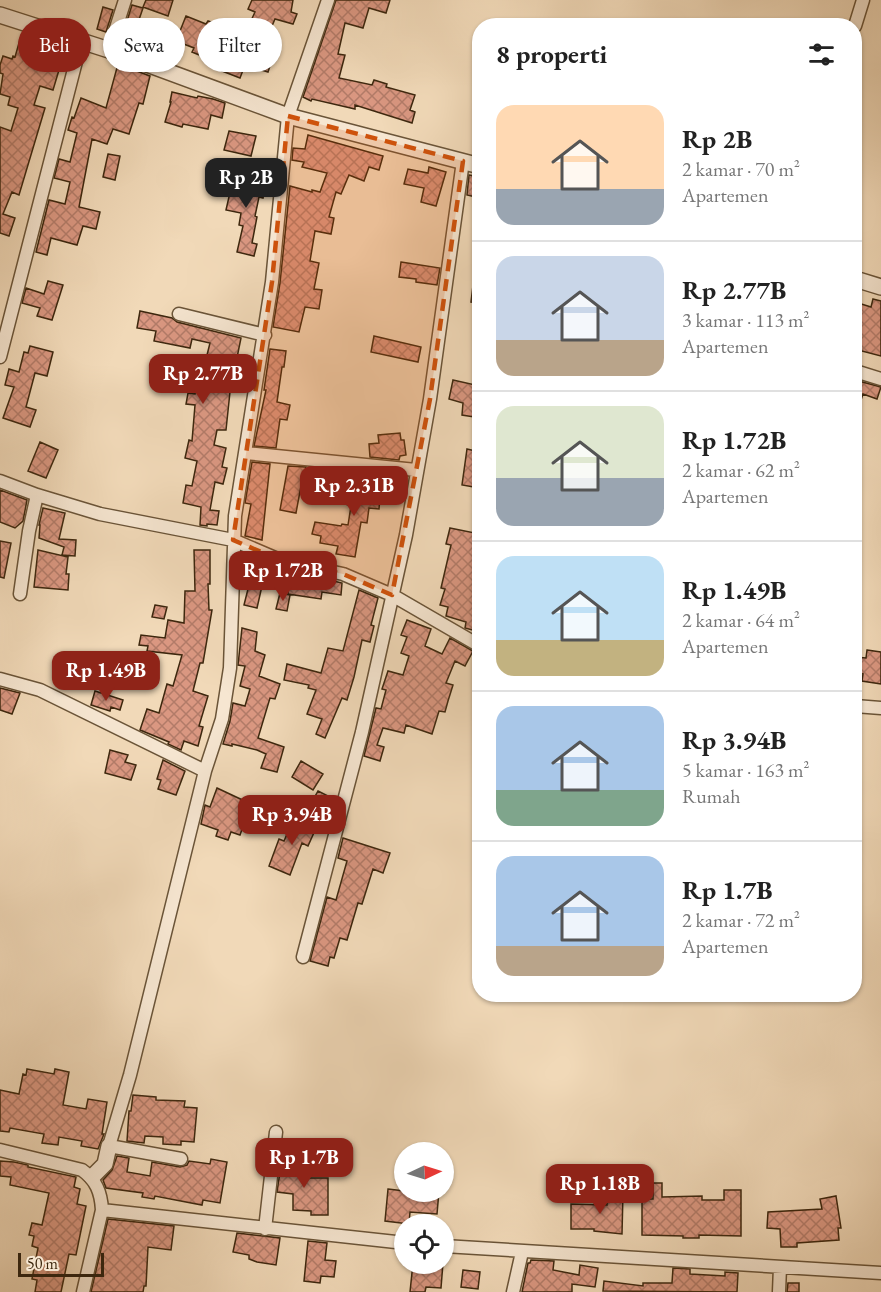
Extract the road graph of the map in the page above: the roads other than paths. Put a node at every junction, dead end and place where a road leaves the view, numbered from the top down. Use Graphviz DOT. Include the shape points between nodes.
graph roads {
  1 [pos="125,0"];
  2 [pos="328,0"];
  3 [pos="863,0"];
  4 [pos="0,15"];
  5 [pos="119,18"];
  6 [pos="857,18"];
  7 [pos="18,21"];
  8 [pos="73,72"];
  9 [pos="169,72"];
  10 [pos="288,116"];
  11 [pos="463,161"];
  12 [pos="472,164"];
  13 [pos="862,281"];
  14 [pos="881,287"];
  15 [pos="178,314"];
  16 [pos="265,335"];
  17 [pos="0,357"];
  18 [pos="862,373"];
  19 [pos="881,379"];
  20 [pos="245,453"];
  21 [pos="416,470"];
  22 [pos="0,481"];
  23 [pos="37,495"];
  24 [pos="233,540"];
  25 [pos="20,594"];
  26 [pos="392,595"];
  27 [pos="472,641"];
  28 [pos="0,679"];
  29 [pos="862,707"];
  30 [pos="881,708"];
  31 [pos="205,771"];
  32 [pos="303,957"];
  33 [pos="276,1132"];
  34 [pos="109,1146"];
  35 [pos="0,1150"];
  36 [pos="181,1159"];
  37 [pos="92,1177"];
  38 [pos="102,1210"];
  39 [pos="265,1228"];
  40 [pos="394,1242"];
  41 [pos="454,1247"];
  42 [pos="522,1252"];
  43 [pos="780,1267"];
  44 [pos="881,1274"];
  45 [pos="83,1292"];
  46 [pos="513,1292"];
  47 [pos="778,1292"];
  1 -- 5 [label="street"];
  2 -- 10 [label="street"];
  3 -- 6 [label="street"];
  4 -- 7 [label="street"];
  8 -- 17 [label="street"];
  9 -- 10 [label="street"];
  10 -- 11 [label="street"];
  10 -- 16 [label="street"];
  11 -- 12 [label="street"];
  11 -- 21 [label="street" via="430,399"];
  13 -- 14 [label="street"];
  15 -- 16 [label="street"];
  16 -- 20 [label="street"];
  18 -- 19 [label="street"];
  20 -- 21 [label="street"];
  20 -- 24 [label="street"];
  21 -- 26 [label="street"];
  22 -- 23 [label="street"];
  23 -- 24 [label="street" via="100,514"];
  23 -- 25 [label="street"];
  24 -- 26 [label="street" via="282,561 344,573"];
  24 -- 31 [label="street" via="230,668 222,719"];
  26 -- 27 [label="street"];
  26 -- 32 [label="street" via="362,732"];
  28 -- 31 [label="street" via="40,690"];
  29 -- 30 [label="street"];
  31 -- 34 [label="street"];
  33 -- 39 [label="street"];
  34 -- 36 [label="street"];
  34 -- 37 [label="street" via="105,1164"];
  35 -- 37 [label="street" via="82,1170"];
  37 -- 38 [label="street"];
  38 -- 39 [label="street"];
  38 -- 45 [label="street"];
  39 -- 40 [label="street"];
  41 -- 42 [label="street"];
  42 -- 43 [label="street"];
  42 -- 46 [label="street"];
  43 -- 44 [label="street"];
  43 -- 47 [label="street"];
}
